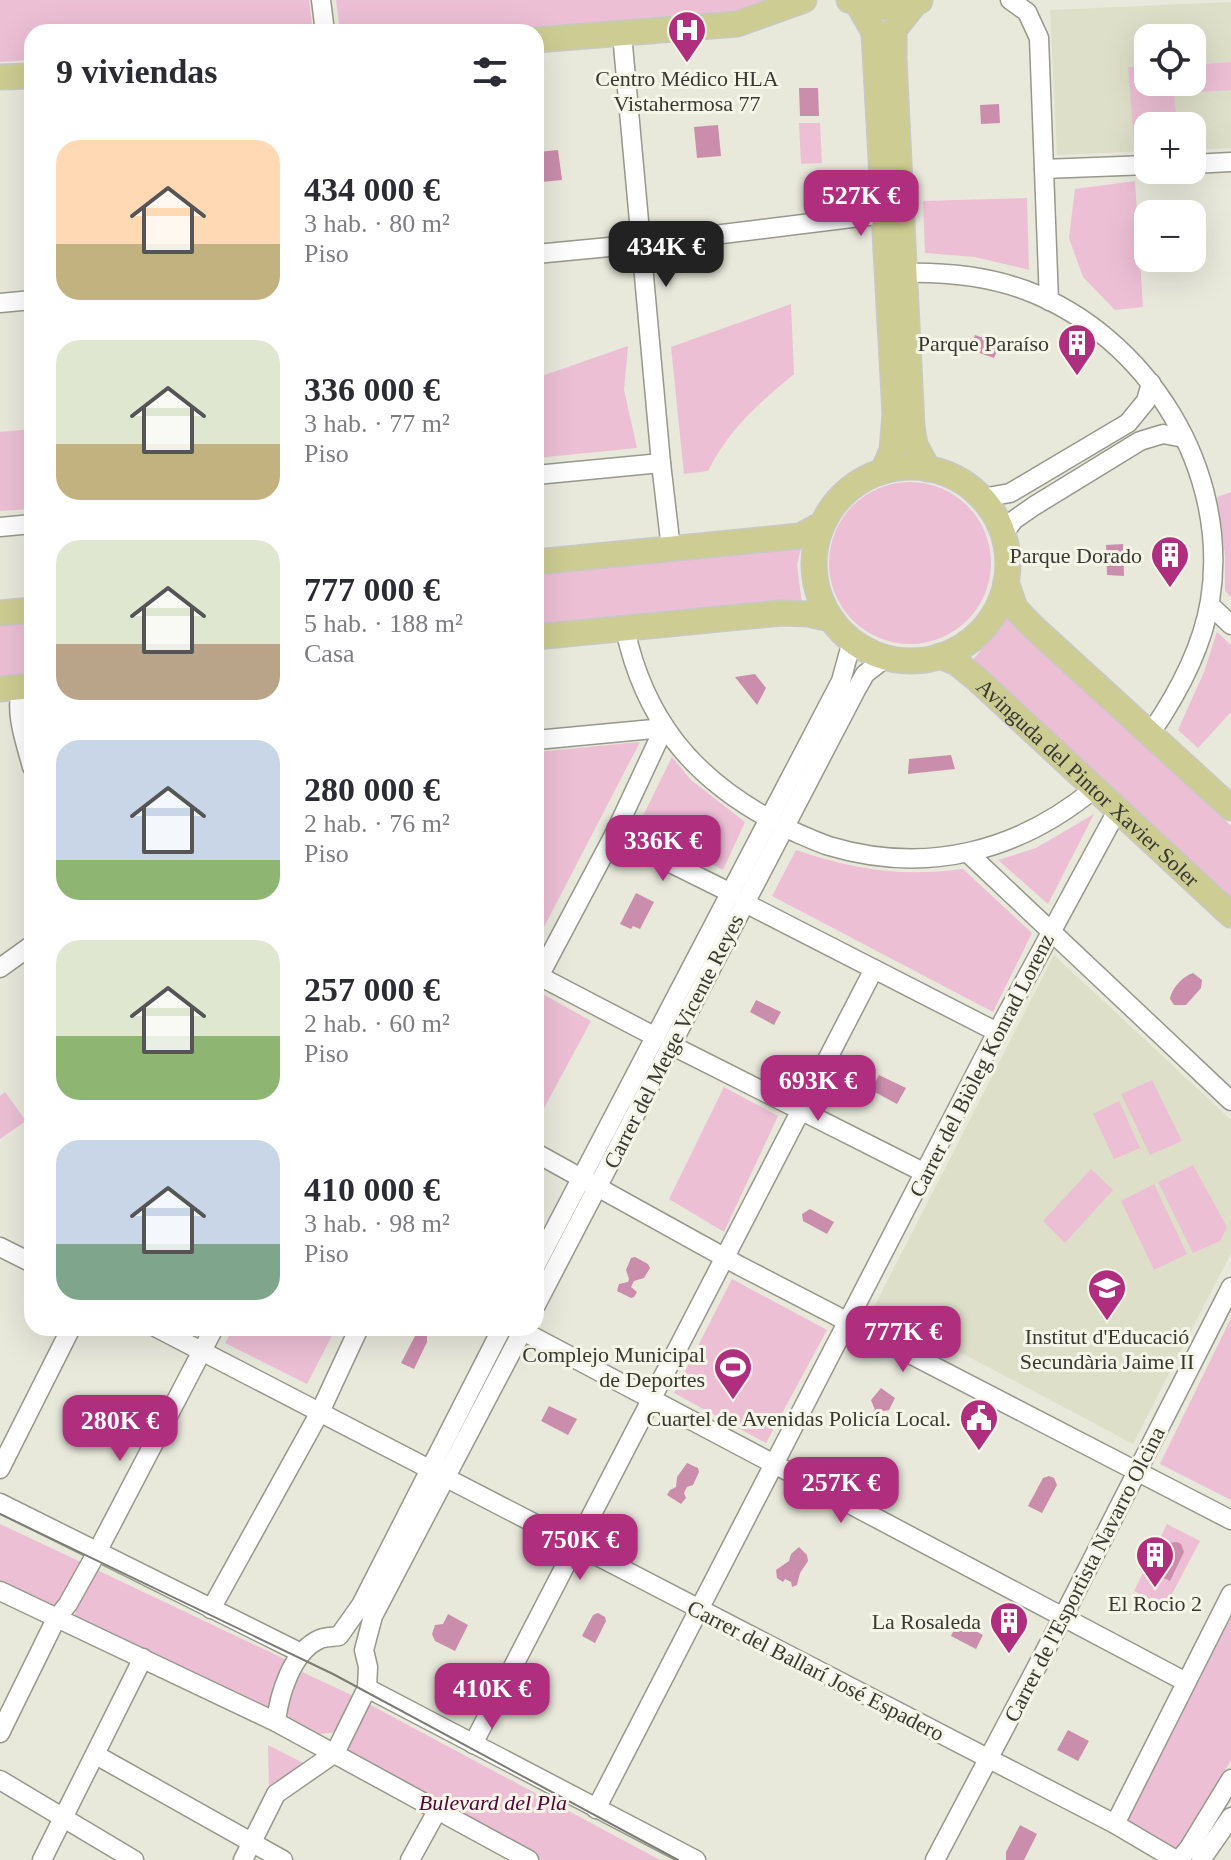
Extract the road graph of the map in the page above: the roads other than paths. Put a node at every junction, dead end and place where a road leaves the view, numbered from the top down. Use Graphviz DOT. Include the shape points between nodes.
graph roads {
  1 [pos="321,0"];
  2 [pos="804,0"];
  3 [pos="1010,0"];
  4 [pos="919,1"];
  5 [pos="853,2"];
  6 [pos="324,24"];
  7 [pos="622,34"];
  8 [pos="544,39"];
  9 [pos="24,76"];
  10 [pos="0,77"];
  11 [pos="1231,162"];
  12 [pos="1206,163"];
  13 [pos="1134,166"];
  14 [pos="1044,169"];
  15 [pos="884,214"];
  16 [pos="641,244"];
  17 [pos="544,253"];
  18 [pos="905,273"];
  19 [pos="24,301"];
  20 [pos="1049,301"];
  21 [pos="0,303"];
  22 [pos="1151,383"];
  23 [pos="1184,438"];
  24 [pos="661,463"];
  25 [pos="928,469"];
  26 [pos="883,471"];
  27 [pos="544,474"];
  28 [pos="982,498"];
  29 [pos="822,524"];
  30 [pos="24,525"];
  31 [pos="0,527"];
  32 [pos="1003,534"];
  33 [pos="671,549"];
  34 [pos="544,561"];
  35 [pos="1006,582"];
  36 [pos="1210,605"];
  37 [pos="24,611"];
  38 [pos="0,613"];
  39 [pos="831,619"];
  40 [pos="1231,625"];
  41 [pos="625,629"];
  42 [pos="544,636"];
  43 [pos="852,641"];
  44 [pos="940,656"];
  45 [pos="887,657"];
  46 [pos="18,688"];
  47 [pos="664,728"];
  48 [pos="1150,734"];
  49 [pos="24,739"];
  50 [pos="544,739"];
  51 [pos="1095,788"];
  52 [pos="1231,808"];
  53 [pos="1118,809"];
  54 [pos="776,822"];
  55 [pos="614,835"];
  56 [pos="968,853"];
  57 [pos="738,898"];
  58 [pos="1231,915"];
  59 [pos="1050,932"];
  60 [pos="24,951"];
  61 [pos="0,968"];
  62 [pos="544,968"];
  63 [pos="874,969"];
  64 [pos="544,982"];
  65 [pos="997,1032"];
  66 [pos="663,1040"];
  67 [pos="1231,1101"];
  68 [pos="800,1111"];
  69 [pos="544,1157"];
  70 [pos="925,1173"];
  71 [pos="590,1183"];
  72 [pos="0,1247"];
  73 [pos="544,1253"];
  74 [pos="725,1257"];
  75 [pos="24,1259"];
  76 [pos="544,1287"];
  77 [pos="1231,1287"];
  78 [pos="849,1322"];
  79 [pos="67,1336"];
  80 [pos="172,1336"];
  81 [pos="210,1336"];
  82 [pos="355,1336"];
  83 [pos="498,1336"];
  84 [pos="517,1336"];
  85 [pos="534,1336"];
  86 [pos="201,1352"];
  87 [pos="651,1400"];
  88 [pos="320,1412"];
  89 [pos="772,1465"];
  90 [pos="0,1469"];
  91 [pos="1138,1471"];
  92 [pos="438,1472"];
  93 [pos="0,1503"];
  94 [pos="1231,1520"];
  95 [pos="575,1546"];
  96 [pos="97,1552"];
  97 [pos="0,1591"];
  98 [pos="1231,1594"];
  99 [pos="26,1604"];
  100 [pos="211,1609"];
  101 [pos="0,1610"];
  102 [pos="700,1611"];
  103 [pos="1063,1617"];
  104 [pos="56,1619"];
  105 [pos="339,1636"];
  106 [pos="364,1650"];
  107 [pos="301,1653"];
  108 [pos="143,1658"];
  109 [pos="1186,1682"];
  110 [pos="367,1688"];
  111 [pos="276,1722"];
  112 [pos="0,1733"];
  113 [pos="473,1744"];
  114 [pos="335,1753"];
  115 [pos="96,1755"];
  116 [pos="989,1760"];
  117 [pos="1231,1779"];
  118 [pos="0,1780"];
  119 [pos="596,1809"];
  120 [pos="437,1811"];
  121 [pos="1231,1817"];
  122 [pos="65,1818"];
  123 [pos="1115,1824"];
  124 [pos="252,1843"];
  125 [pos="106,1852"];
  126 [pos="42,1860"];
  127 [pos="134,1860"];
  128 [pos="243,1860"];
  129 [pos="283,1860"];
  130 [pos="410,1860"];
  131 [pos="529,1860"];
  132 [pos="696,1860"];
  133 [pos="935,1860"];
  134 [pos="1178,1860"];
  135 [pos="1201,1860"];
  1 -- 6 [label="street"];
  2 -- 7 [label="main road" via="737,24"];
  3 -- 14 [label="street" via="1027,12 1039,38"];
  4 -- 5 [label="main road" via="897,7"];
  4 -- 18 [label="main road" via="894,30"];
  5 -- 15 [label="main road" via="874,32"];
  7 -- 8 [label="main road"];
  7 -- 16 [label="street"];
  9 -- 10 [label="main road"];
  11 -- 12 [label="street"];
  13 -- 14 [label="street"];
  14 -- 20 [label="street"];
  15 -- 16 [label="street"];
  15 -- 26 [label="main road" via="895,414 892,450"];
  16 -- 17 [label="street"];
  16 -- 24 [label="street"];
  18 -- 20 [label="street" via="976,277"];
  18 -- 25 [label="main road" via="912,427"];
  19 -- 21 [label="street"];
  20 -- 22 [label="street" via="1105,336"];
  22 -- 23 [label="street"];
  22 -- 28 [label="street" via="1146,401 1128,423 1010,493"];
  23 -- 32 [label="street" via="1163,434 1140,441 1034,506"];
  23 -- 36 [label="street" via="1211,521"];
  24 -- 27 [label="street"];
  24 -- 33 [label="street"];
  25 -- 26 [label="main road"];
  25 -- 28 [label="main road" via="957,479"];
  26 -- 29 [label="main road" via="847,491"];
  28 -- 32 [label="main road"];
  29 -- 33 [label="main road" via="800,536"];
  29 -- 39 [label="main road" via="814,551 815,578"];
  30 -- 31 [label="street"];
  32 -- 35 [label="main road"];
  33 -- 34 [label="main road"];
  35 -- 44 [label="main road" via="979,633"];
  35 -- 48 [label="main road" via="1015,608 1032,626"];
  36 -- 40 [label="street"];
  36 -- 48 [label="street" via="1186,674"];
  37 -- 38 [label="main road"];
  39 -- 41 [label="main road" via="781,613"];
  39 -- 43 [label="main road"];
  41 -- 42 [label="main road"];
  41 -- 47 [label="street" via="646,697"];
  43 -- 45 [label="main road"];
  43 -- 54 [label="street, Carrer del Metge Vicente Reyes" via="841,681"];
  44 -- 45 [label="main road"];
  44 -- 51 [label="main road, Avinguda del Pintor Xavier Soler" via="974,676"];
  45 -- 54 [label="street, Carrer del Metge Vicente Reyes" via="865,674"];
  46 -- 49 [label="street"];
  47 -- 50 [label="street"];
  47 -- 54 [label="street" via="710,780"];
  47 -- 55 [label="street"];
  48 -- 52 [label="main road"];
  51 -- 53 [label="main road, Avinguda del Pintor Xavier Soler"];
  51 -- 56 [label="street" via="1036,829"];
  53 -- 58 [label="main road, Avinguda del Pintor Xavier Soler"];
  53 -- 59 [label="street, Carrer del Biòleg Konrad Lorenz"];
  54 -- 56 [label="street" via="827,845 873,856 921,859"];
  54 -- 57 [label="street, Carrer del Metge Vicente Reyes"];
  55 -- 57 [label="street"];
  55 -- 62 [label="street"];
  56 -- 59 [label="street"];
  57 -- 63 [label="street"];
  57 -- 66 [label="street, Carrer del Metge Vicente Reyes"];
  59 -- 65 [label="street, Carrer del Biòleg Konrad Lorenz"];
  59 -- 67 [label="street"];
  60 -- 61 [label="street"];
  63 -- 65 [label="street"];
  63 -- 68 [label="street"];
  64 -- 66 [label="street"];
  65 -- 70 [label="street, Carrer del Biòleg Konrad Lorenz"];
  66 -- 68 [label="street"];
  66 -- 71 [label="street, Carrer del Metge Vicente Reyes"];
  68 -- 70 [label="street"];
  68 -- 74 [label="street"];
  69 -- 71 [label="street"];
  70 -- 78 [label="street, Carrer del Biòleg Konrad Lorenz"];
  71 -- 73 [label="street, Carrer del Metge Vicente Reyes"];
  71 -- 74 [label="street"];
  71 -- 76 [label="street, Carrer del Metge Vicente Reyes"];
  72 -- 75 [label="street"];
  74 -- 78 [label="street"];
  74 -- 87 [label="street"];
  77 -- 91 [label="street, Carrer de l'Esportista Navarro Olcina"];
  78 -- 89 [label="street, Carrer del Biòleg Konrad Lorenz"];
  78 -- 91 [label="street"];
  79 -- 90 [label="street"];
  80 -- 86 [label="street, Carrer del Ballarí José Espadero"];
  81 -- 86 [label="street"];
  82 -- 88 [label="street"];
  83 -- 92 [label="street"];
  84 -- 92 [label="street"];
  85 -- 87 [label="street"];
  86 -- 88 [label="street, Carrer del Ballarí José Espadero"];
  86 -- 96 [label="street"];
  87 -- 89 [label="street"];
  87 -- 95 [label="street"];
  88 -- 92 [label="street, Carrer del Ballarí José Espadero"];
  88 -- 100 [label="street"];
  89 -- 102 [label="street"];
  89 -- 103 [label="street"];
  91 -- 94 [label="street"];
  91 -- 103 [label="street, Carrer de l'Esportista Navarro Olcina"];
  92 -- 95 [label="street, Carrer del Ballarí José Espadero"];
  92 -- 105 [label="street"];
  92 -- 106 [label="street" via="373,1616"];
  93 -- 96 [label="street"];
  95 -- 102 [label="street, Carrer del Ballarí José Espadero"];
  95 -- 113 [label="street"];
  96 -- 100 [label="street"];
  96 -- 104 [label="street"];
  97 -- 99 [label="street"];
  98 -- 109 [label="street"];
  99 -- 101 [label="street"];
  99 -- 104 [label="street"];
  100 -- 107 [label="street"];
  102 -- 116 [label="street, Carrer del Ballarí José Espadero"];
  102 -- 119 [label="street"];
  103 -- 109 [label="street"];
  103 -- 116 [label="street, Carrer de l'Esportista Navarro Olcina"];
  104 -- 108 [label="street"];
  104 -- 112 [label="street"];
  105 -- 106 [label="street"];
  105 -- 107 [label="street" via="320,1639"];
  106 -- 110 [label="street"];
  107 -- 111 [label="street" via="278,1702"];
  108 -- 111 [label="street"];
  108 -- 115 [label="street"];
  109 -- 123 [label="street"];
  110 -- 113 [label="street"];
  110 -- 114 [label="street"];
  111 -- 114 [label="street"];
  113 -- 119 [label="street"];
  114 -- 120 [label="street"];
  114 -- 124 [label="street" via="276,1794"];
  115 -- 122 [label="street"];
  115 -- 124 [label="street"];
  116 -- 123 [label="street, Carrer del Ballarí José Espadero"];
  116 -- 133 [label="street, Carrer de l'Esportista Navarro Olcina"];
  117 -- 134 [label="street"];
  118 -- 122 [label="street"];
  119 -- 132 [label="street"];
  120 -- 130 [label="street"];
  120 -- 131 [label="street"];
  121 -- 135 [label="street"];
  122 -- 125 [label="street"];
  122 -- 126 [label="street"];
  123 -- 134 [label="street, Carrer del Ballarí José Espadero"];
  124 -- 128 [label="street"];
  124 -- 129 [label="street"];
  125 -- 127 [label="street"];
}
